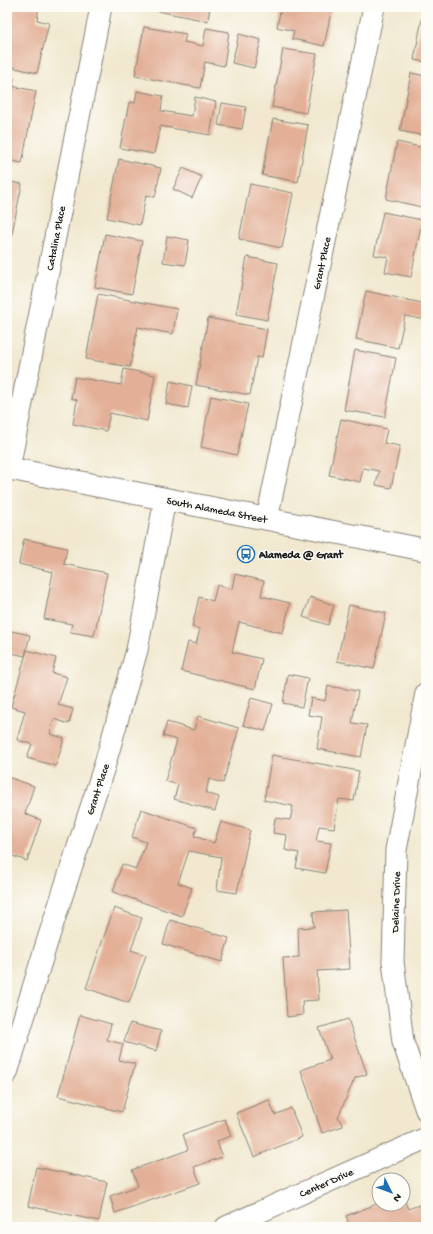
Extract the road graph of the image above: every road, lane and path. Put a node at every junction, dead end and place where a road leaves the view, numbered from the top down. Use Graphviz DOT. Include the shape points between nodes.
graph roads {
  1 [pos="101,7"];
  2 [pos="374,7"];
  3 [pos="8,468"];
  4 [pos="165,499"];
  5 [pos="267,519"];
  6 [pos="426,550"];
  7 [pos="426,693"];
  8 [pos="7,1073"];
  9 [pos="426,1110"];
  10 [pos="426,1138"];
  11 [pos="226,1227"];
  1 -- 3 [label="street, Catalina Place"];
  2 -- 5 [label="street, Grant Place"];
  3 -- 4 [label="main road, South Alameda Street"];
  4 -- 5 [label="main road, South Alameda Street"];
  4 -- 8 [label="street, Grant Place" via="137,650 105,764"];
  5 -- 6 [label="main road, South Alameda Street"];
  7 -- 9 [label="street, Delaine Drive" via="396,850 393,960 403,1042"];
  10 -- 11 [label="street, Center Drive"];
}
